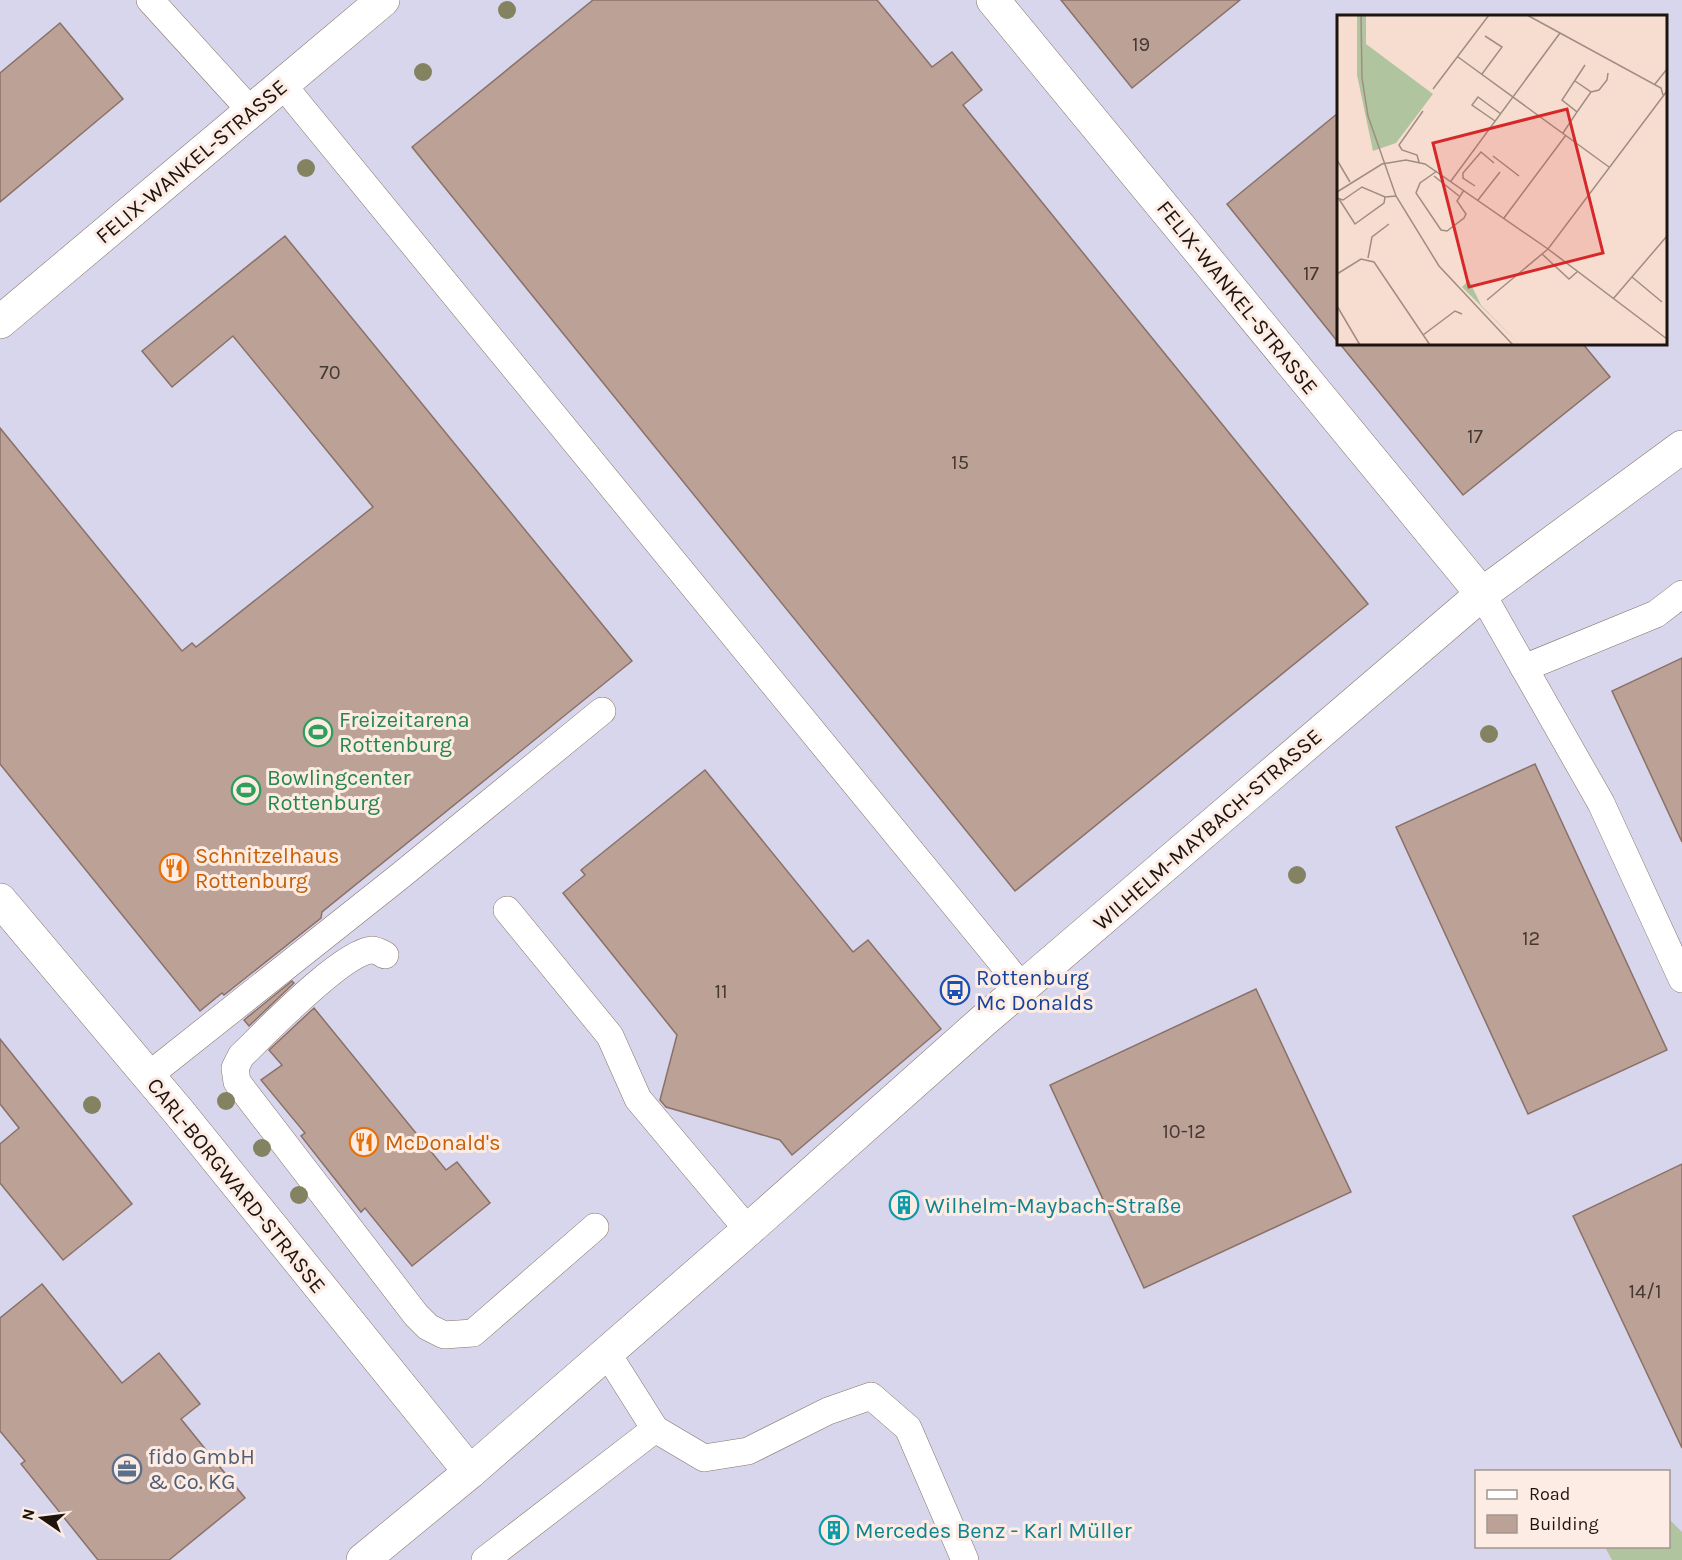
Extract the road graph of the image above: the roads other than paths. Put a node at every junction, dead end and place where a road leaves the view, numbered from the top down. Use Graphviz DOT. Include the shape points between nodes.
graph roads {
  1 [pos="150,0"];
  2 [pos="383,0"];
  3 [pos="993,0"];
  4 [pos="282,84"];
  5 [pos="251,111"];
  6 [pos="0,322"];
  7 [pos="1682,447"];
  8 [pos="1482,594"];
  9 [pos="1682,594"];
  10 [pos="1524,668"];
  11 [pos="602,711"];
  12 [pos="0,900"];
  13 [pos="507,910"];
  14 [pos="385,955"];
  15 [pos="1682,980"];
  16 [pos="1022,987"];
  17 [pos="148,1076"];
  18 [pos="595,1227"];
  19 [pos="748,1230"];
  20 [pos="607,1353"];
  21 [pos="655,1429"];
  22 [pos="470,1472"];
  23 [pos="363,1560"];
  24 [pos="485,1560"];
  25 [pos="965,1560"];
  1 -- 5 [label="lane"];
  2 -- 4 [label="street, FELIX-WANKEL-STRASSE"];
  3 -- 8 [label="street, FELIX-WANKEL-STRASSE"];
  4 -- 5 [label="street, FELIX-WANKEL-STRASSE"];
  4 -- 16 [label="lane"];
  5 -- 6 [label="street, FELIX-WANKEL-STRASSE"];
  7 -- 8 [label="street, WILHELM-MAYBACH-STRASSE"];
  8 -- 10 [label="lane"];
  8 -- 16 [label="street, WILHELM-MAYBACH-STRASSE"];
  9 -- 10 [label="lane" via="1656,614"];
  10 -- 15 [label="lane" via="1601,803"];
  11 -- 17 [label="lane" via="240,990"];
  12 -- 17 [label="street, CARL-BORGWARD-STRASSE"];
  13 -- 19 [label="lane" via="610,1036 638,1099"];
  14 -- 18 [label="lane" via="374,950 360,953 340,966 241,1056 235,1068 237,1082 416,1316 444,1335 473,1333"];
  16 -- 19 [label="street, WILHELM-MAYBACH-STRASSE"];
  17 -- 22 [label="street, CARL-BORGWARD-STRASSE"];
  19 -- 20 [label="street, WILHELM-MAYBACH-STRASSE"];
  20 -- 21 [label="lane"];
  20 -- 22 [label="street, WILHELM-MAYBACH-STRASSE"];
  21 -- 24 [label="lane"];
  21 -- 25 [label="lane" via="704,1458 748,1451 828,1411 871,1396 908,1428"];
  22 -- 23 [label="street, WILHELM-MAYBACH-STRASSE"];
}
